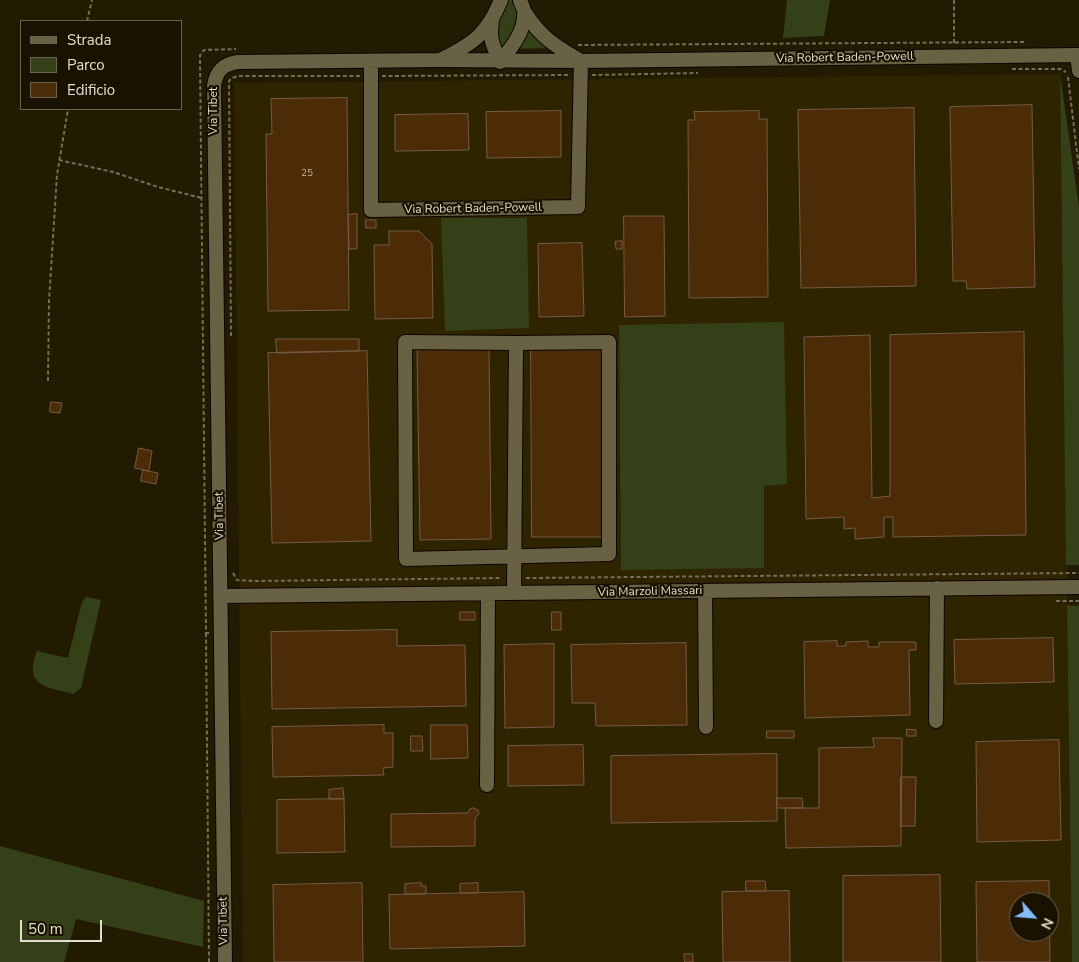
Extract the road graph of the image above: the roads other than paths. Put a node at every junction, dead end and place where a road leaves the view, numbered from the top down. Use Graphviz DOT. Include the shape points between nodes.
graph roads {
  1 [pos="501,0"];
  2 [pos="522,6"];
  3 [pos="492,21"];
  4 [pos="1078,55"];
  5 [pos="439,60"];
  6 [pos="371,61"];
  7 [pos="581,61"];
  8 [pos="500,62"];
  9 [pos="1079,71"];
  10 [pos="218,72"];
  11 [pos="516,343"];
  12 [pos="514,556"];
  13 [pos="1079,587"];
  14 [pos="937,588"];
  15 [pos="705,591"];
  16 [pos="488,593"];
  17 [pos="514,593"];
  18 [pos="221,596"];
  19 [pos="936,721"];
  20 [pos="706,727"];
  21 [pos="488,785"];
  22 [pos="225,962"];
  1 -- 3 [label="street"];
  2 -- 7 [label="street" via="538,30"];
  2 -- 8 [label="street" via="523,22 517,40"];
  3 -- 5 [label="street" via="468,45"];
  3 -- 8 [label="street" via="491,42"];
  4 -- 7 [label="street, Via Robert Baden-Powell" via="954,49"];
  4 -- 9 [label="street"];
  5 -- 6 [label="street, Via Robert Baden-Powell"];
  5 -- 8 [label="street, Via Robert Baden-Powell"];
  6 -- 7 [label="street, Via Robert Baden-Powell" via="371,210 578,207"];
  6 -- 10 [label="street, Via Robert Baden-Powell" via="237,55"];
  7 -- 8 [label="street, Via Robert Baden-Powell"];
  10 -- 18 [label="street, Via Tibet" via="214,86 214,200"];
  11 -- 12 [label="street"];
  11 -- 12 [label="street" via="609,342 609,554"];
  11 -- 12 [label="street" via="405,342 406,559"];
  12 -- 17 [label="street"];
  13 -- 14 [label="street, Via Marzoli Massari"];
  14 -- 15 [label="street, Via Marzoli Massari"];
  14 -- 19 [label="street"];
  15 -- 17 [label="street, Via Marzoli Massari"];
  15 -- 20 [label="street"];
  16 -- 17 [label="street, Via Marzoli Massari"];
  16 -- 18 [label="street, Via Marzoli Massari"];
  16 -- 21 [label="street"];
  18 -- 22 [label="street, Via Tibet"];
}
